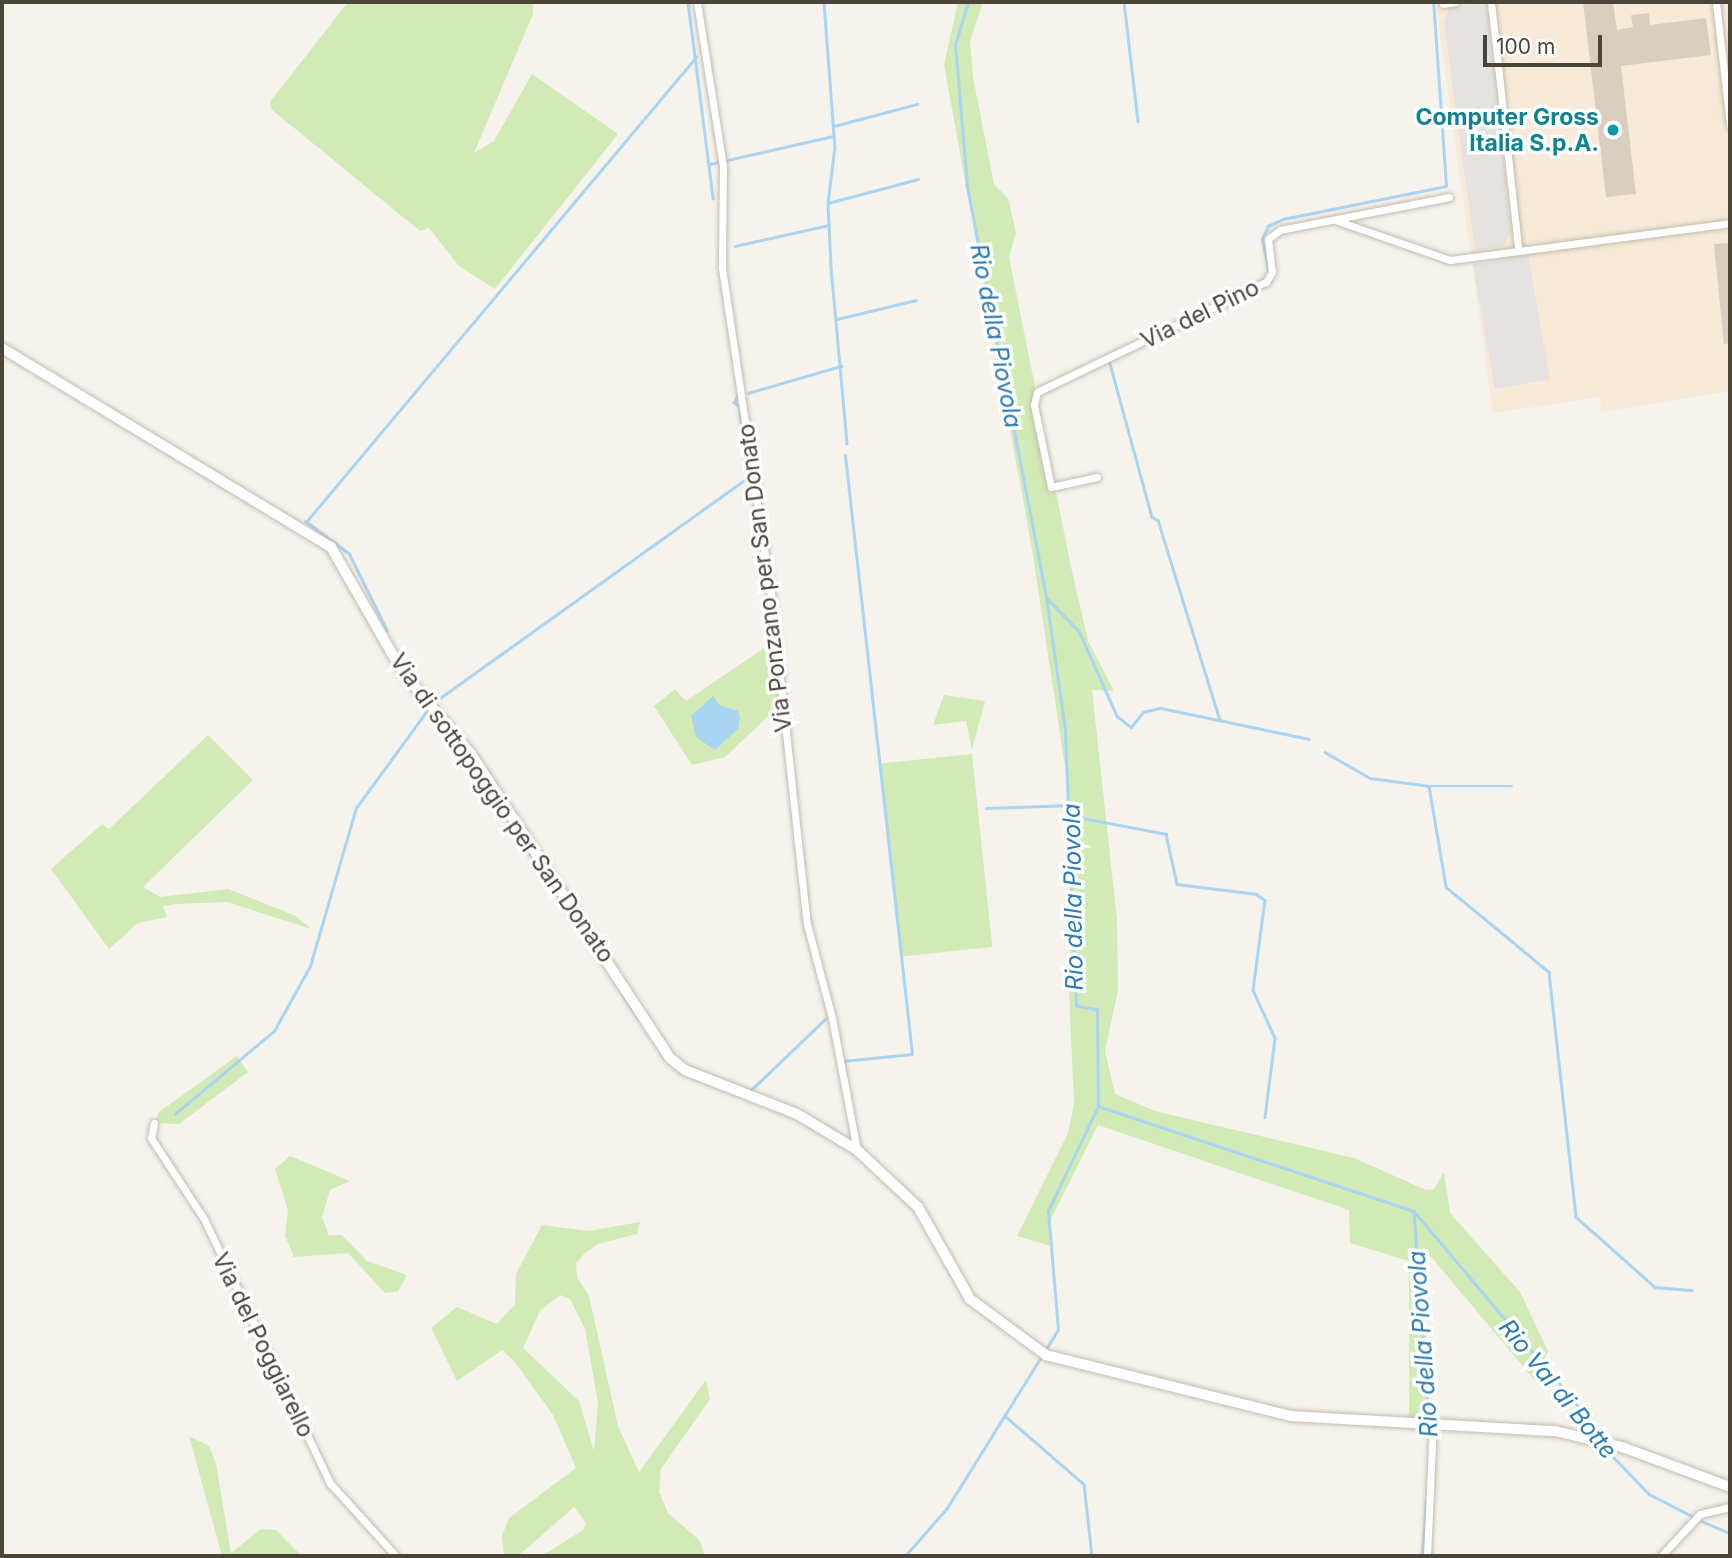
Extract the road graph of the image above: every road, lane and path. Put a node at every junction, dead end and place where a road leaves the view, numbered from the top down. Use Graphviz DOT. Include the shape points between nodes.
graph roads {
  1 [pos="697,2"];
  2 [pos="1455,2"];
  3 [pos="1491,2"];
  4 [pos="1716,2"];
  5 [pos="1443,4"];
  6 [pos="1730,125"];
  7 [pos="1449,197"];
  8 [pos="1333,220"];
  9 [pos="1730,223"];
  10 [pos="1518,247"];
  11 [pos="2,348"];
  12 [pos="1097,477"];
  13 [pos="154,1123"];
  14 [pos="857,1150"];
  15 [pos="1429,1425"];
  16 [pos="1730,1487"];
  17 [pos="1730,1507"];
  18 [pos="396,1556"];
  19 [pos="1427,1556"];
  20 [pos="1661,1556"];
  1 -- 14 [label="street, Via Ponzano per San Donato" via="722,162 722,268 771,594 807,924 832,1018"];
  2 -- 5 [label="street"];
  3 -- 10 [label="street"];
  4 -- 6 [label="street"];
  7 -- 8 [label="street, Via del Pino"];
  8 -- 10 [label="street" via="1445,260"];
  8 -- 12 [label="street, Via del Pino" via="1274,233 1268,239 1272,272 1266,282 1037,392 1034,404 1051,487"];
  9 -- 10 [label="street"];
  11 -- 14 [label="street, Via di sottopoggio per San Donato" via="331,547 402,671 471,754 531,850 584,919 670,1058 685,1070 797,1114"];
  13 -- 18 [label="street, Via del Poggiarello" via="151,1138 204,1219 330,1483"];
  14 -- 15 [label="street, Via di sottopoggio per San Donato" via="918,1207 971,1299 1041,1351 1291,1416"];
  15 -- 16 [label="street, Via di sottopoggio per San Donato" via="1532,1427 1589,1438"];
  15 -- 19 [label="street"];
  17 -- 20 [label="street" via="1700,1514"];
}
